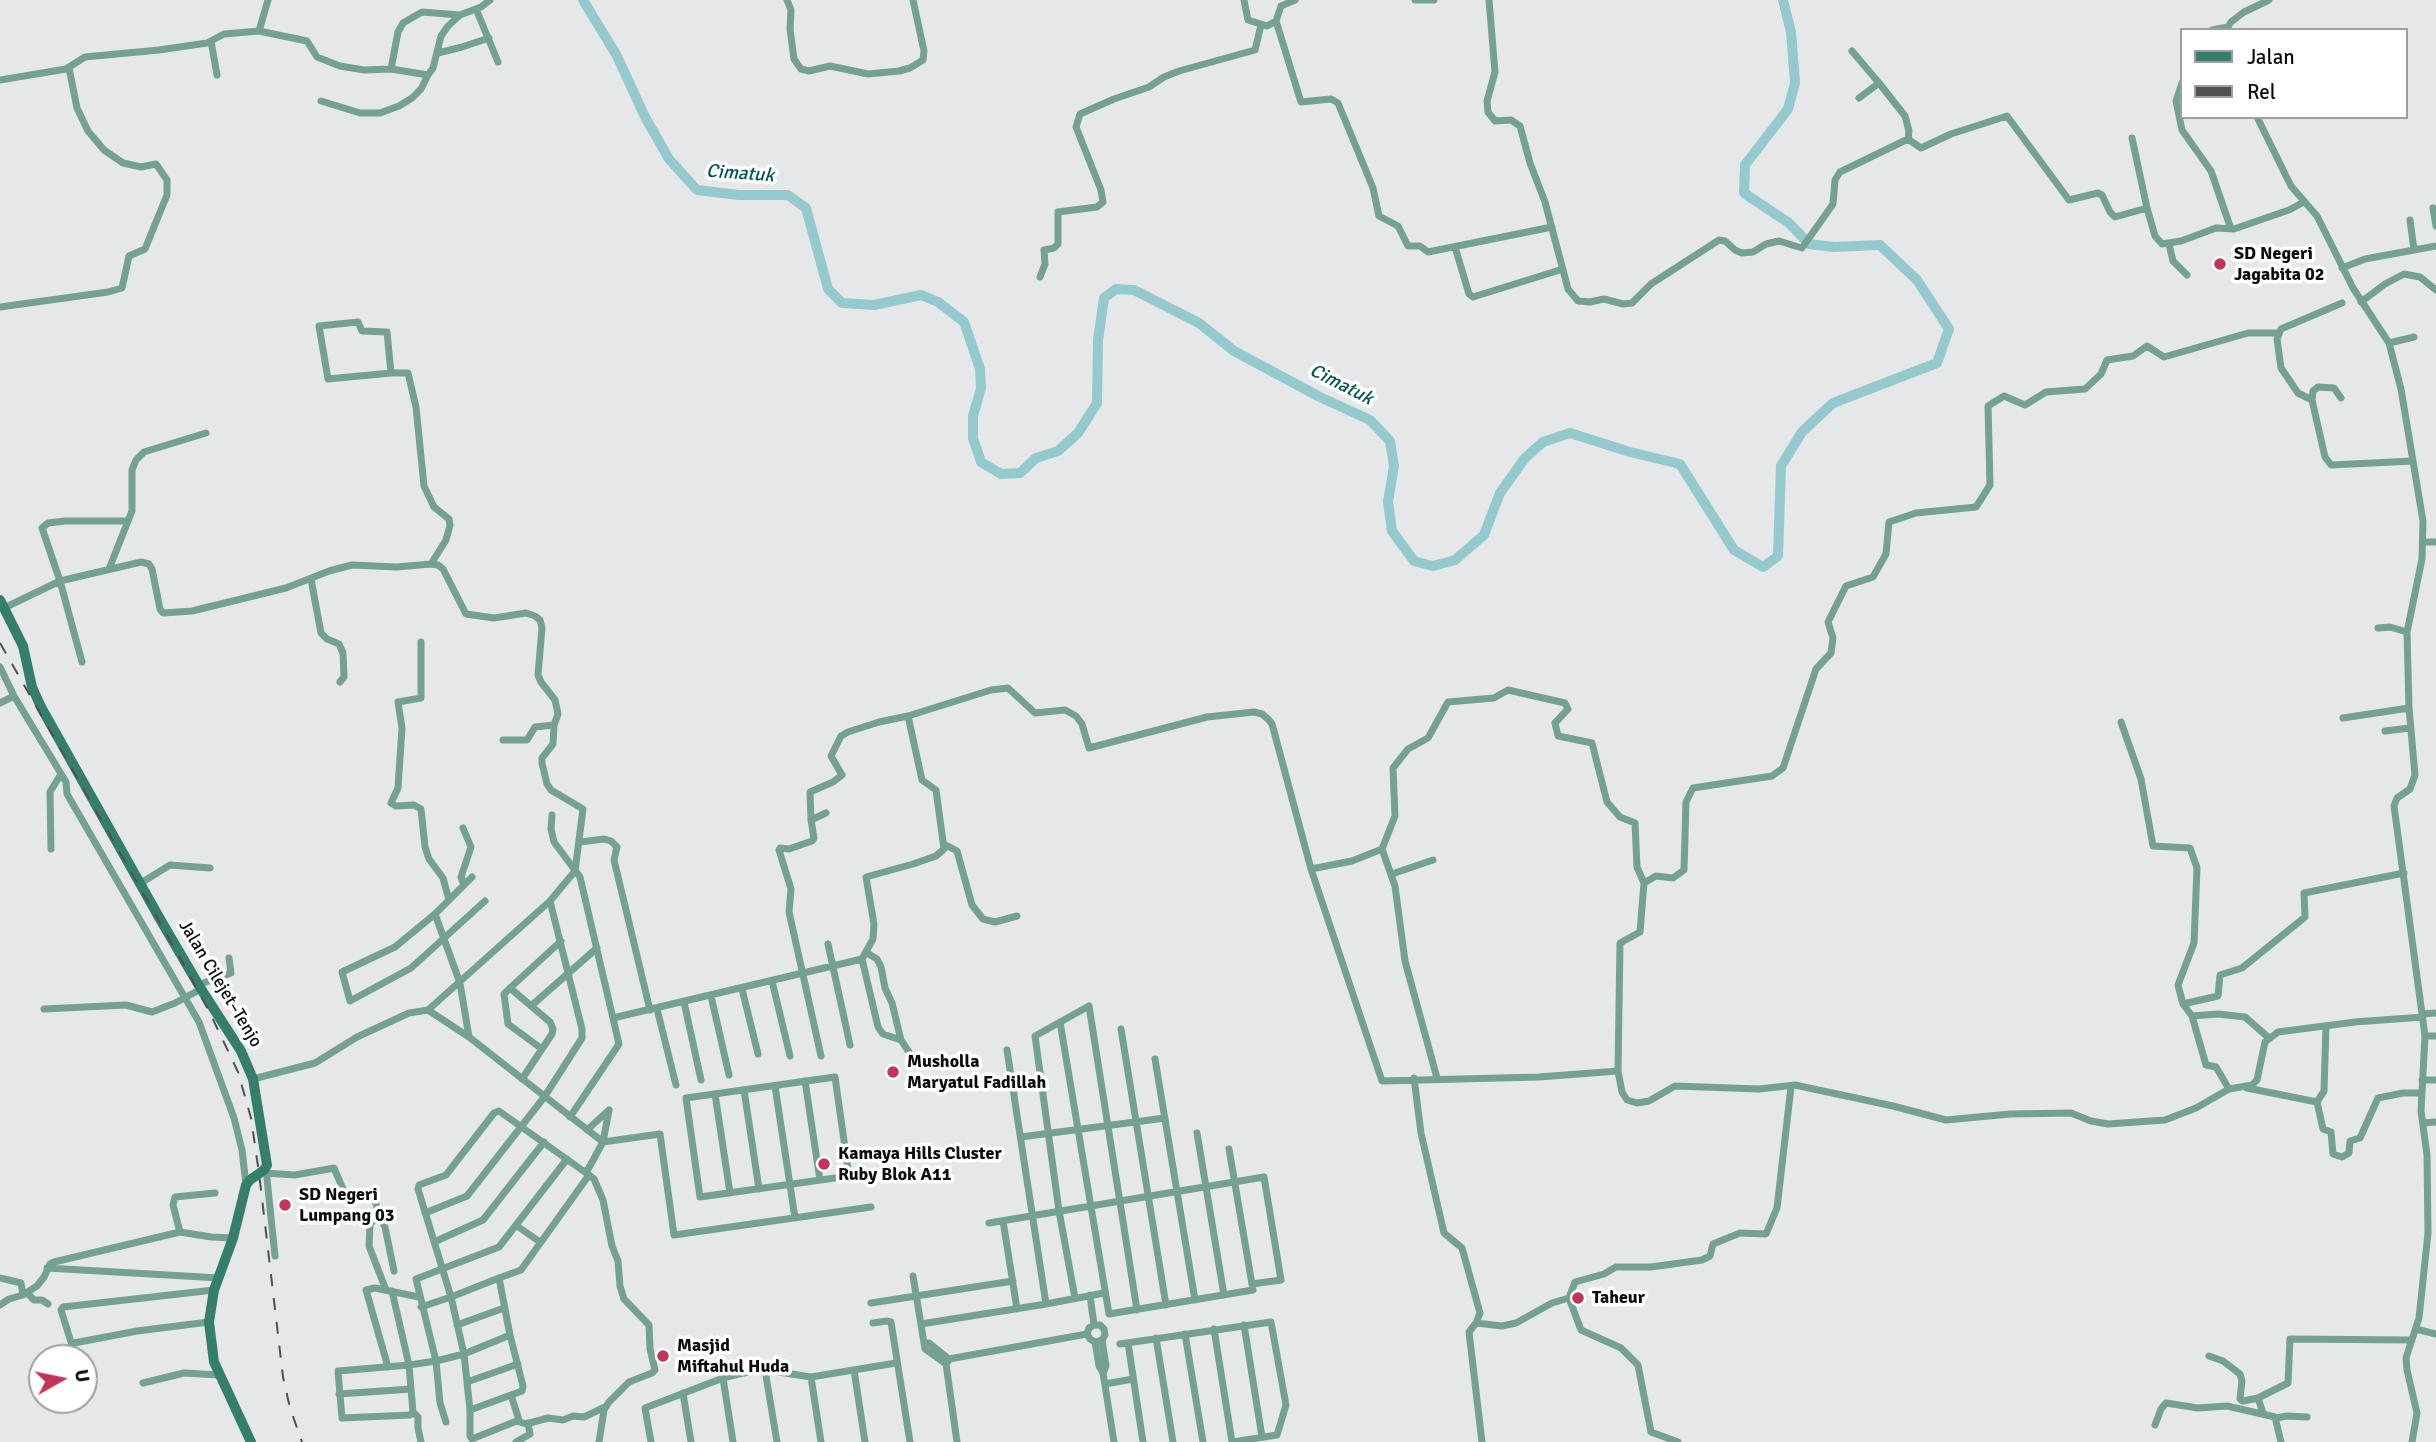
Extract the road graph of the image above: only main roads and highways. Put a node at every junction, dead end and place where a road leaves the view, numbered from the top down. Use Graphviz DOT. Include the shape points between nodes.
graph roads {
  1 [pos="2,604"];
  2 [pos="251,1442"];
  1 -- 2 [label="main road, Jalan Cilejet–Tenjo" via="23,646 36,697 253,1079 266,1171 246,1185 214,1290 209,1322 219,1374"];
}
